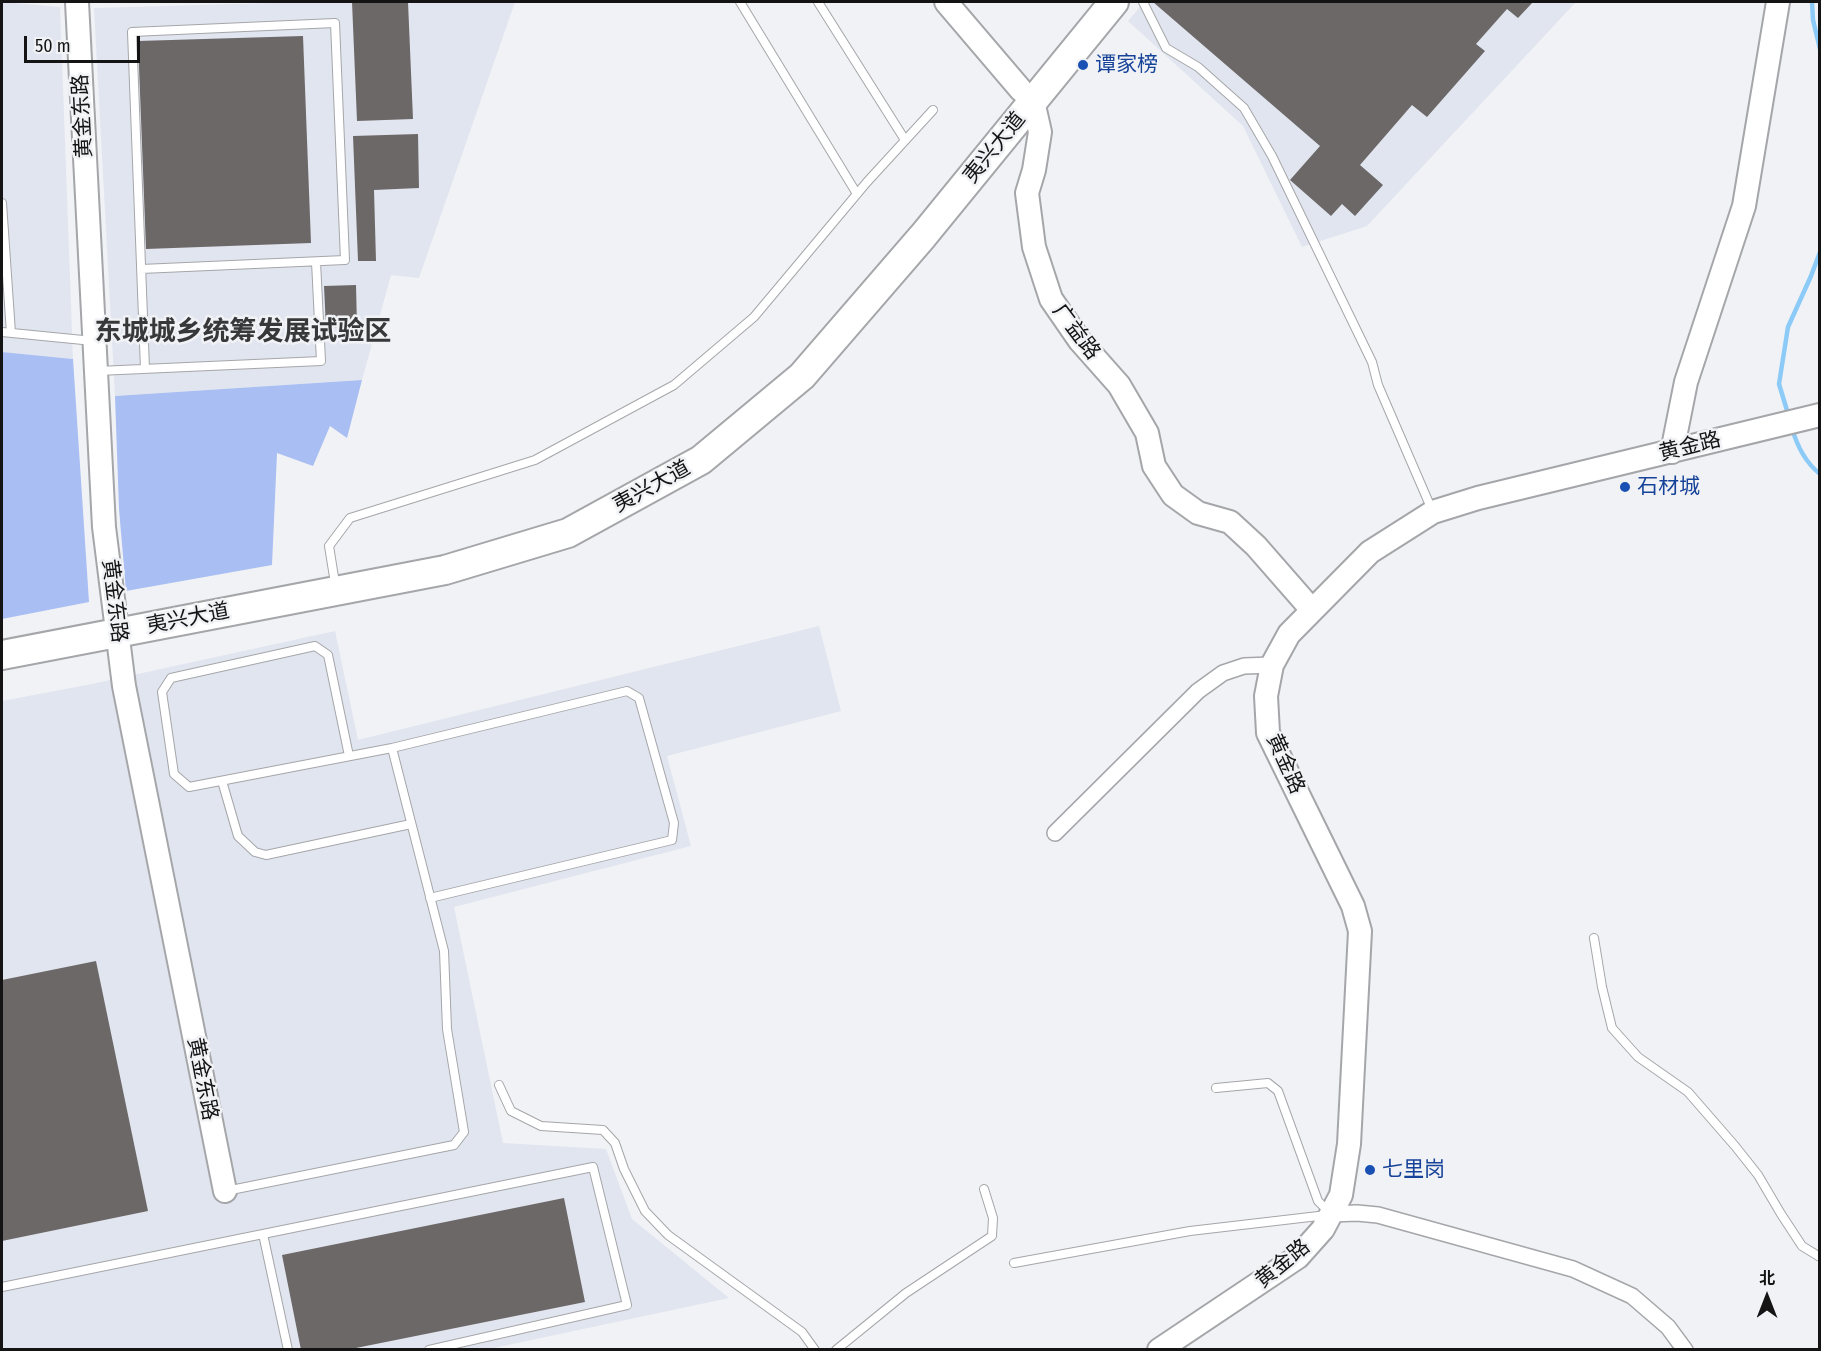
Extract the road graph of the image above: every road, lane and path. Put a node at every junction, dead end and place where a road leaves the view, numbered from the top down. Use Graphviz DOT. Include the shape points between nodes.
graph roads {
  1 [pos="77,2"];
  2 [pos="740,2"];
  3 [pos="818,2"];
  4 [pos="946,2"];
  5 [pos="1092,2"];
  6 [pos="1114,2"];
  7 [pos="1143,2"];
  8 [pos="1780,3"];
  9 [pos="1027,95"];
  10 [pos="933,110"];
  11 [pos="905,140"];
  12 [pos="857,194"];
  13 [pos="2,203"];
  14 [pos="316,262"];
  15 [pos="141,269"];
  16 [pos="2,332"];
  17 [pos="11,333"];
  18 [pos="95,341"];
  19 [pos="145,369"];
  20 [pos="96,371"];
  21 [pos="1820,415"];
  22 [pos="1672,452"];
  23 [pos="1433,512"];
  24 [pos="334,577"];
  25 [pos="1312,610"];
  26 [pos="117,626"];
  27 [pos="2,640"];
  28 [pos="2,655"];
  29 [pos="1272,665"];
  30 [pos="392,748"];
  31 [pos="348,756"];
  32 [pos="222,781"];
  33 [pos="411,824"];
  34 [pos="1055,833"];
  35 [pos="430,897"];
  36 [pos="1594,938"];
  37 [pos="499,1085"];
  38 [pos="1216,1088"];
  39 [pos="984,1189"];
  40 [pos="225,1191"];
  41 [pos="1331,1214"];
  42 [pos="263,1234"];
  43 [pos="1820,1257"];
  44 [pos="1014,1263"];
  45 [pos="2,1287"];
  46 [pos="288,1350"];
  47 [pos="429,1350"];
  48 [pos="815,1350"];
  49 [pos="836,1350"];
  50 [pos="1159,1350"];
  51 [pos="1685,1350"];
  1 -- 18 [label="street, 黄金东路"];
  2 -- 12 [label="lane"];
  3 -- 11 [label="lane"];
  4 -- 9 [label="street, 广益路"];
  5 -- 9 [label="highway, 夷兴大道"];
  6 -- 9 [label="highway, 夷兴大道"];
  7 -- 23 [label="lane" via="1166,48 1198,67 1244,108 1272,156 1372,362 1378,385"];
  8 -- 22 [label="street" via="1744,206 1686,382"];
  9 -- 24 [label="highway, 夷兴大道" via="792,366 693,449 562,520 442,556"];
  9 -- 25 [label="street, 广益路" via="1040,132 1028,193 1034,247 1051,298 1080,341 1119,385 1147,434 1154,466 1173,495 1198,513 1230,522"];
  9 -- 26 [label="highway, 夷兴大道" via="923,237 802,376 701,460 567,533 446,570"];
  10 -- 11 [label="lane"];
  11 -- 12 [label="lane"];
  12 -- 24 [label="lane" via="754,316 674,385 535,460 350,518 329,546"];
  13 -- 17 [label="lane"];
  14 -- 15 [label="lane"];
  14 -- 15 [label="lane" via="345,260 335,23 132,32"];
  14 -- 19 [label="lane" via="321,361"];
  15 -- 19 [label="lane"];
  16 -- 17 [label="lane"];
  17 -- 18 [label="lane"];
  18 -- 20 [label="street, 黄金东路"];
  19 -- 20 [label="lane"];
  20 -- 26 [label="street, 黄金东路" via="104,527"];
  21 -- 22 [label="street, 黄金路"];
  22 -- 23 [label="street, 黄金路"];
  23 -- 25 [label="street, 黄金路" via="1370,552"];
  24 -- 26 [label="highway, 夷兴大道"];
  25 -- 29 [label="street, 黄金路" via="1288,634"];
  26 -- 27 [label="highway, 夷兴大道"];
  26 -- 28 [label="highway, 夷兴大道"];
  26 -- 40 [label="street, 黄金东路" via="124,686"];
  29 -- 34 [label="street" via="1244,666 1223,673 1198,691"];
  29 -- 41 [label="street, 黄金路" via="1266,696 1268,733 1353,906 1360,931 1349,1144 1341,1195"];
  30 -- 31 [label="lane"];
  30 -- 33 [label="lane"];
  30 -- 35 [label="lane" via="627,691 639,698 674,823 672,840"];
  31 -- 32 [label="lane"];
  31 -- 32 [label="lane" via="328,655 315,646 171,678 162,692 174,774 189,788"];
  32 -- 33 [label="lane" via="238,836 255,852 266,855"];
  33 -- 35 [label="lane"];
  35 -- 40 [label="lane" via="444,951 447,1029 464,1132 454,1145"];
  36 -- 43 [label="lane" via="1612,1028 1638,1057 1688,1092 1758,1175 1802,1246"];
  37 -- 48 [label="lane" via="512,1112 540,1126 603,1130 615,1143 645,1212 668,1235 802,1332"];
  38 -- 41 [label="lane" via="1268,1083 1278,1091 1318,1202"];
  39 -- 49 [label="lane" via="993,1218 993,1236 906,1293"];
  41 -- 44 [label="lane" via="1190,1232"];
  41 -- 50 [label="street, 黄金路" via="1298,1257"];
  41 -- 51 [label="street" via="1378,1215 1573,1269 1632,1296 1668,1327"];
  42 -- 45 [label="lane"];
  42 -- 46 [label="lane"];
  42 -- 47 [label="lane" via="592,1167 627,1305"];
}
